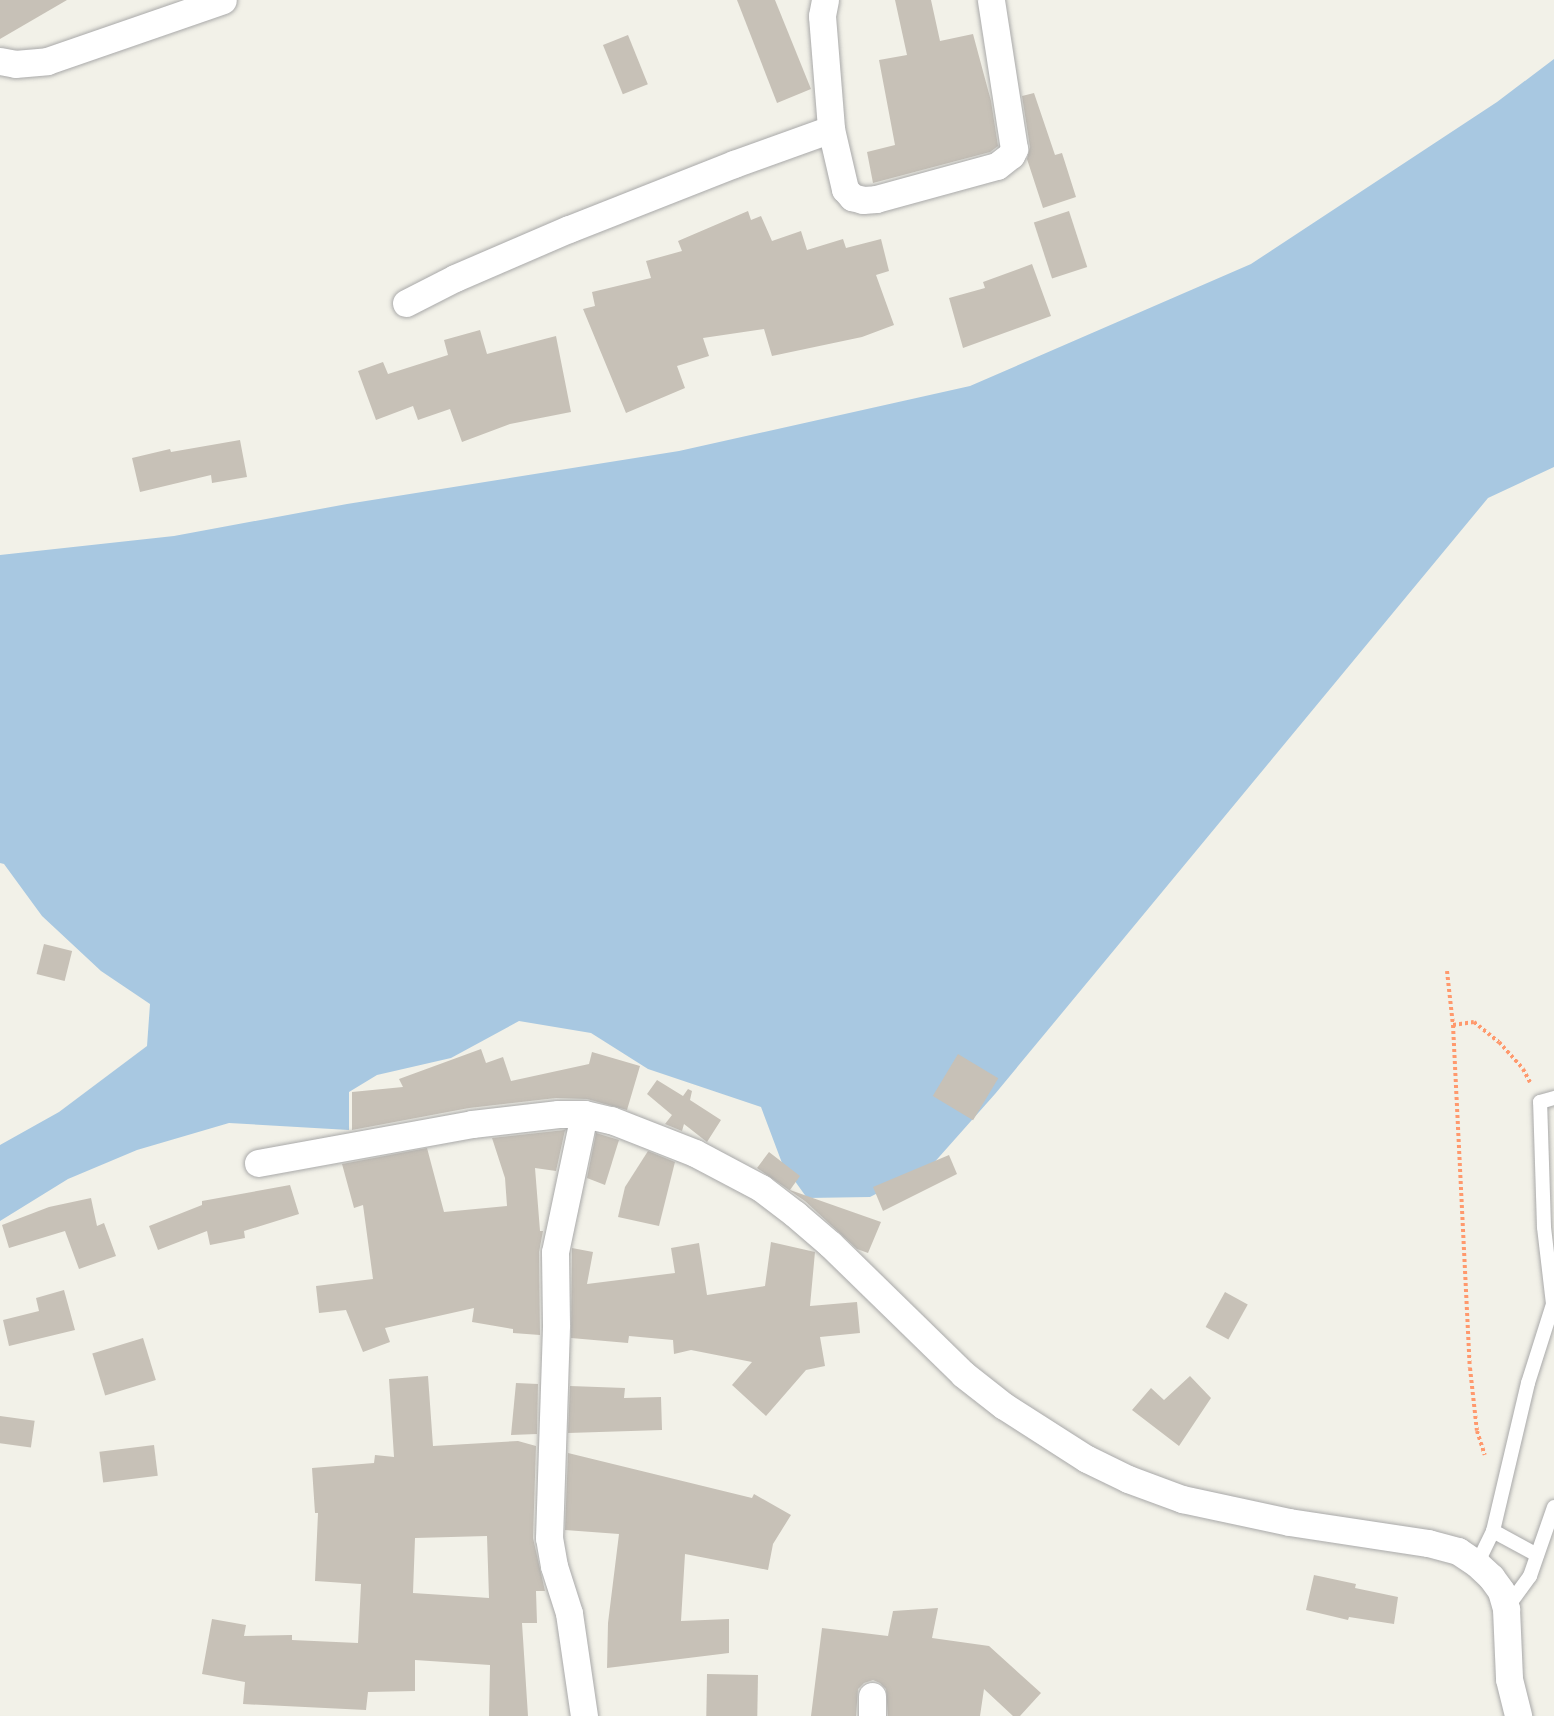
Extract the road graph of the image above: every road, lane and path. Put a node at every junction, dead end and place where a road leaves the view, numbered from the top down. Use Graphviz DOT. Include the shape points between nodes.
graph roads {
  1 [pos="223,0"];
  2 [pos="825,0"];
  3 [pos="991,0"];
  4 [pos="0,61"];
  5 [pos="831,129"];
  6 [pos="406,303"];
  7 [pos="1447,971"];
  8 [pos="1453,1025"];
  9 [pos="1547,1100"];
  10 [pos="584,1114"];
  11 [pos="258,1163"];
  12 [pos="1554,1306"];
  13 [pos="1500,1504"];
  14 [pos="1554,1507"];
  15 [pos="1493,1531"];
  16 [pos="1537,1556"];
  17 [pos="1477,1564"];
  18 [pos="1506,1608"];
  19 [pos="584,1716"];
  20 [pos="1518,1716"];
  1 -- 4 [label="street" via="47,61"];
  2 -- 5 [label="street" via="822,16"];
  3 -- 5 [label="street" via="1014,149 1005,161 863,200 852,197 845,189"];
  5 -- 6 [label="street" via="569,229"];
  7 -- 8 [label="path"];
  8 -- 9 [label="path" via="1474,1022 1499,1042"];
  8 -- 13 [label="path" via="1470,1368 1477,1431"];
  9 -- 12 [label="lane" via="1544,1227"];
  10 -- 11 [label="street" via="472,1124"];
  10 -- 17 [label="street" via="611,1120 694,1153 761,1188 830,1244 963,1374 1004,1406 1087,1459 1182,1498 1268,1518 1428,1543 1458,1551"];
  10 -- 19 [label="street" via="555,1252 549,1538 569,1613"];
  12 -- 13 [label="lane" via="1528,1383"];
  13 -- 15 [label="lane"];
  14 -- 16 [label="lane"];
  15 -- 16 [label="lane"];
  15 -- 17 [label="lane"];
  16 -- 18 [label="lane" via="1530,1576"];
  17 -- 18 [label="street" via="1491,1577"];
  18 -- 20 [label="street" via="1509,1679"];
}
